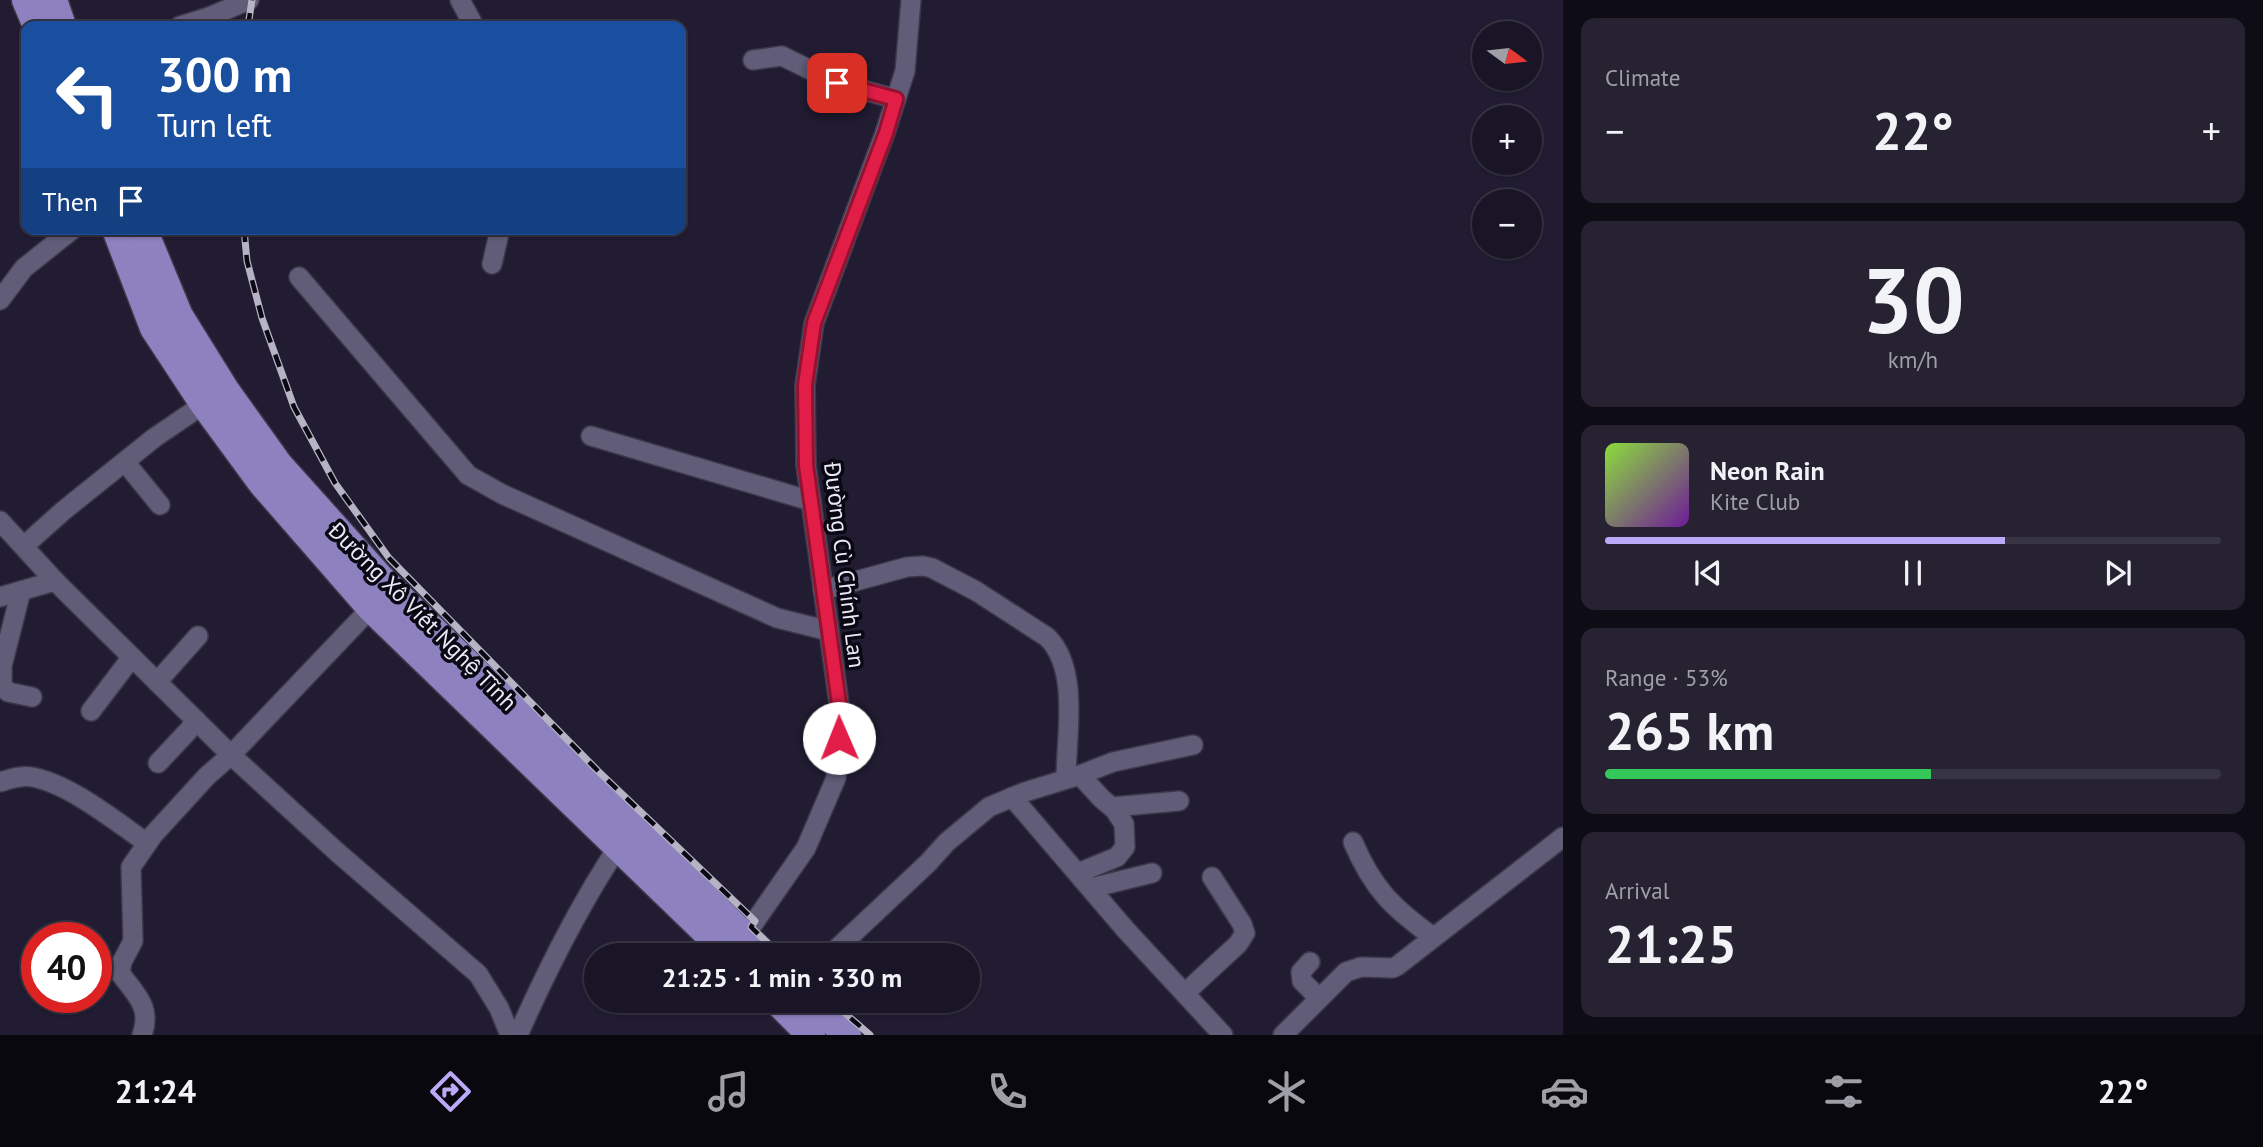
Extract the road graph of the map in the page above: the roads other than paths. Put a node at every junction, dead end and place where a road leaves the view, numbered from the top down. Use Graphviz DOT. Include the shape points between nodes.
graph roads {
  1 [pos="26,0"];
  2 [pos="52,0"];
  3 [pos="249,0"];
  4 [pos="460,0"];
  5 [pos="911,0"];
  6 [pos="35,21"];
  7 [pos="60,21"];
  8 [pos="196,21"];
  9 [pos="471,21"];
  10 [pos="752,60"];
  11 [pos="896,99"];
  12 [pos="65,235"];
  13 [pos="118,235"];
  14 [pos="145,235"];
  15 [pos="499,235"];
  16 [pos="492,264"];
  17 [pos="299,277"];
  18 [pos="0,300"];
  19 [pos="204,404"];
  20 [pos="591,436"];
  21 [pos="125,462"];
  22 [pos="811,501"];
  23 [pos="160,505"];
  24 [pos="0,521"];
  25 [pos="24,546"];
  26 [pos="55,581"];
  27 [pos="823,590"];
  28 [pos="21,591"];
  29 [pos="0,597"];
  30 [pos="371,608"];
  31 [pos="829,631"];
  32 [pos="198,636"];
  33 [pos="132,657"];
  34 [pos="158,682"];
  35 [pos="32,697"];
  36 [pos="92,711"];
  37 [pos="196,720"];
  38 [pos="1192,746"];
  39 [pos="231,755"];
  40 [pos="158,763"];
  41 [pos="1073,777"];
  42 [pos="0,782"];
  43 [pos="1012,797"];
  44 [pos="1179,801"];
  45 [pos="1112,807"];
  46 [pos="1563,837"];
  47 [pos="1353,842"];
  48 [pos="147,843"];
  49 [pos="618,846"];
  50 [pos="1152,873"];
  51 [pos="1212,877"];
  52 [pos="1084,880"];
  53 [pos="1433,937"];
  54 [pos="729,943"];
  55 [pos="730,943"];
  56 [pos="737,943"];
  57 [pos="843,943"];
  58 [pos="1310,962"];
  59 [pos="1185,993"];
  60 [pos="1320,998"];
  61 [pos="793,1013"];
  62 [pos="824,1013"];
  63 [pos="142,1035"];
  64 [pos="510,1035"];
  65 [pos="518,1035"];
  66 [pos="811,1035"];
  67 [pos="847,1035"];
  68 [pos="1223,1035"];
  69 [pos="1283,1035"];
  1 -- 6 [label="highway"];
  2 -- 7 [label="highway"];
  3 -- 8 [label="street"];
  4 -- 9 [label="street"];
  5 -- 11 [label="street, Đường Cù Chính Lan" via="905,71"];
  10 -- 11 [label="street" via="782,56 837,83"];
  11 -- 22 [label="street, Đường Cù Chính Lan" via="814,323 805,385"];
  12 -- 18 [label="street" via="24,268"];
  13 -- 19 [label="highway, Đường Xô Viết Nghệ Tĩnh" via="154,328"];
  14 -- 55 [label="highway, Đường Xô Viết Nghệ Tĩnh" via="179,316 278,464"];
  15 -- 16 [label="street"];
  17 -- 31 [label="street" via="468,475 777,618"];
  19 -- 21 [label="street"];
  19 -- 30 [label="highway, Đường Xô Viết Nghệ Tĩnh" via="262,483"];
  20 -- 22 [label="street"];
  21 -- 23 [label="street"];
  21 -- 25 [label="street"];
  22 -- 27 [label="street, Đường Cù Chính Lan"];
  24 -- 25 [label="street"];
  25 -- 26 [label="street"];
  26 -- 28 [label="street"];
  26 -- 33 [label="street"];
  27 -- 31 [label="street, Đường Cù Chính Lan"];
  27 -- 41 [label="street" via="923,566 976,591 1047,637 1055,645 1066,677"];
  28 -- 29 [label="street"];
  28 -- 35 [label="street" via="2,666 2,685 8,692"];
  30 -- 39 [label="street"];
  30 -- 49 [label="highway, Đường Xô Viết Nghệ Tĩnh"];
  31 -- 56 [label="street, Đường Cù Chính Lan" via="841,718 836,778 806,848"];
  32 -- 34 [label="street"];
  33 -- 34 [label="street"];
  33 -- 36 [label="street"];
  34 -- 37 [label="street"];
  37 -- 39 [label="street"];
  37 -- 40 [label="street"];
  38 -- 41 [label="street" via="1122,759"];
  39 -- 48 [label="street"];
  39 -- 64 [label="street" via="478,974"];
  41 -- 43 [label="street"];
  41 -- 45 [label="street"];
  42 -- 48 [label="street" via="32,777 65,789"];
  43 -- 52 [label="street"];
  43 -- 57 [label="street" via="989,807 955,835"];
  44 -- 45 [label="street"];
  45 -- 52 [label="street" via="1124,824 1125,847"];
  46 -- 53 [label="street"];
  47 -- 53 [label="street" via="1383,895"];
  48 -- 63 [label="street" via="131,867 132,942 120,973 145,1009"];
  49 -- 54 [label="highway, Đường Xô Viết Nghệ Tĩnh"];
  49 -- 65 [label="street"];
  50 -- 52 [label="street"];
  51 -- 59 [label="street" via="1245,933"];
  52 -- 59 [label="street"];
  53 -- 60 [label="street" via="1393,968 1362,967 1346,972"];
  58 -- 60 [label="street" via="1301,972 1302,981"];
  59 -- 68 [label="street"];
  60 -- 69 [label="street"];
  61 -- 66 [label="highway"];
  62 -- 67 [label="highway"];
}
